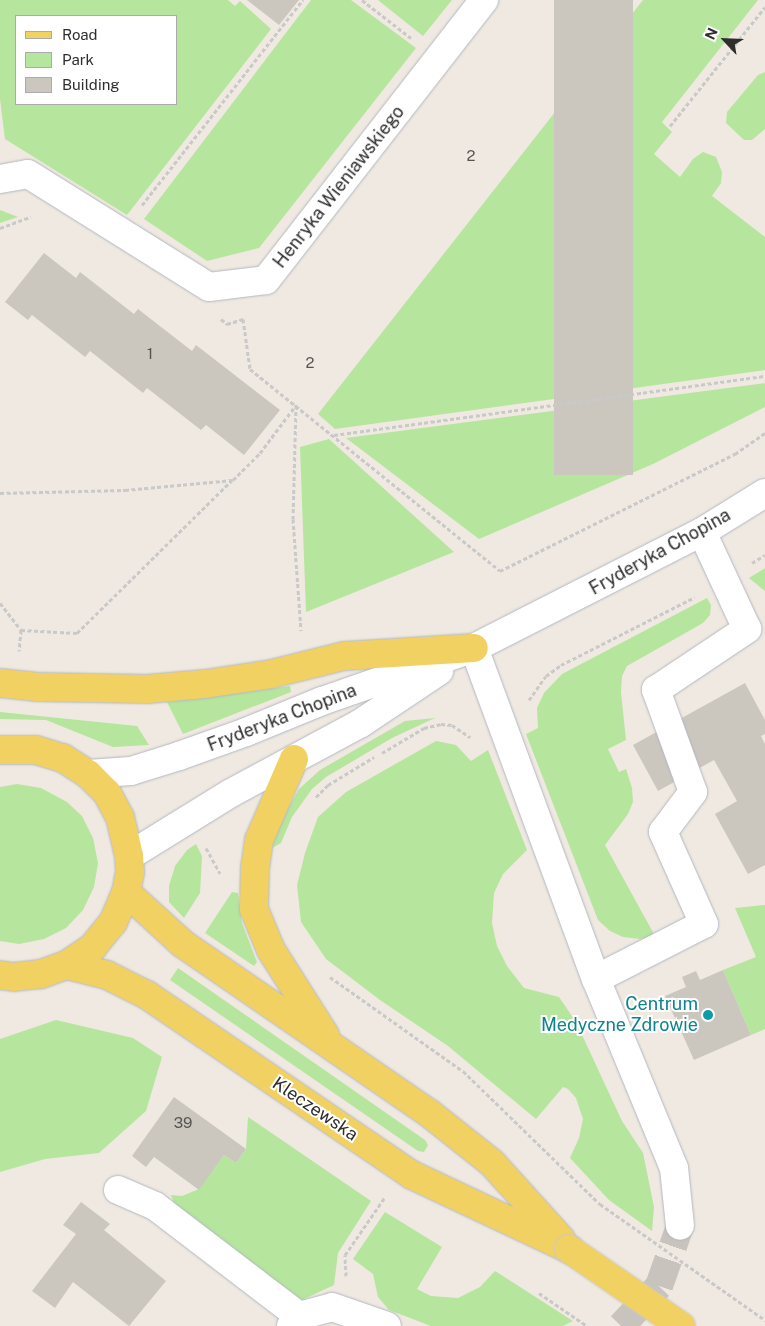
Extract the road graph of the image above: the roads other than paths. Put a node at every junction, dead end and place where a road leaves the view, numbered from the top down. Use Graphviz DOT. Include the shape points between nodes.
graph roads {
  1 [pos="484,0"];
  2 [pos="0,179"];
  3 [pos="765,493"];
  4 [pos="702,532"];
  5 [pos="474,648"];
  6 [pos="0,683"];
  7 [pos="0,750"];
  8 [pos="294,759"];
  9 [pos="88,774"];
  10 [pos="129,856"];
  11 [pos="126,892"];
  12 [pos="66,965"];
  13 [pos="0,975"];
  14 [pos="596,979"];
  15 [pos="329,1043"];
  16 [pos="118,1190"];
  17 [pos="680,1226"];
  18 [pos="569,1249"];
  19 [pos="295,1321"];
  20 [pos="387,1326"];
  21 [pos="681,1326"];
  1 -- 2 [label="street, Henryka Wieniawskiego" via="266,280 209,287 28,174"];
  3 -- 4 [label="street, Fryderyka Chopina"];
  4 -- 5 [label="street, Fryderyka Chopina"];
  4 -- 14 [label="street" via="747,629 656,690 693,792 663,832 704,924"];
  5 -- 6 [label="main road" via="344,656 271,674 148,689"];
  5 -- 8 [label="street, Fryderyka Chopina" via="361,723"];
  5 -- 9 [label="street, Fryderyka Chopina" via="179,756 130,771"];
  5 -- 14 [label="street"];
  7 -- 9 [label="main road" via="36,750 63,758"];
  8 -- 10 [label="street, Fryderyka Chopina" via="231,793"];
  8 -- 15 [label="main road" via="259,840 254,909 271,950"];
  9 -- 10 [label="main road" via="107,793 120,817"];
  10 -- 11 [label="main road"];
  11 -- 12 [label="main road" via="113,922 93,947"];
  11 -- 15 [label="main road, Kleczewska" via="183,944"];
  12 -- 13 [label="main road" via="41,974"];
  12 -- 18 [label="main road, Kleczewska" via="107,975 147,995 412,1175"];
  14 -- 17 [label="street" via="674,1168"];
  15 -- 18 [label="main road, Kleczewska" via="429,1113 492,1163"];
  16 -- 19 [label="street" via="155,1206"];
  18 -- 21 [label="main road, Kleczewska, bridge"];
  19 -- 20 [label="street" via="332,1307"];
}
